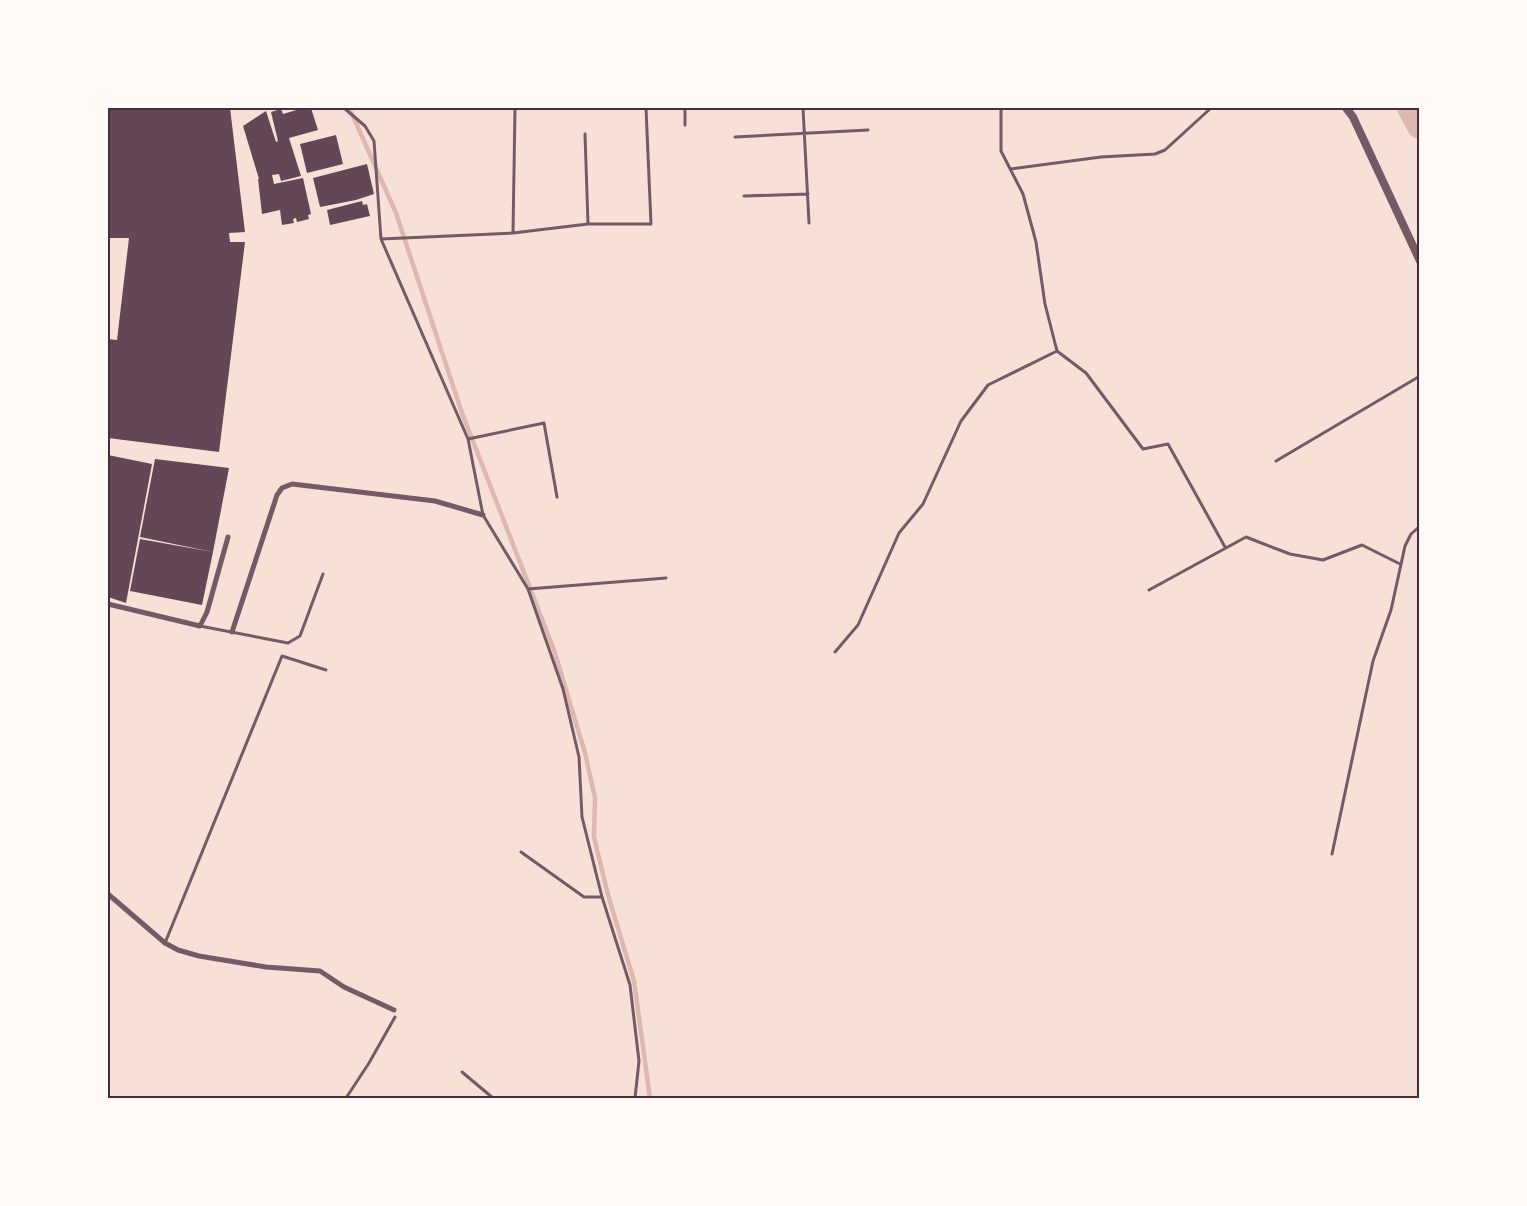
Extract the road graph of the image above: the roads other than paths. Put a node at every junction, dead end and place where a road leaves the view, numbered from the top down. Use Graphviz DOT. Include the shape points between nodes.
graph roads {
  1 [pos="344,108"];
  2 [pos="515,108"];
  3 [pos="646,108"];
  4 [pos="685,108"];
  5 [pos="803,108"];
  6 [pos="1001,108"];
  7 [pos="1211,108"];
  8 [pos="1346,108"];
  9 [pos="685,125"];
  10 [pos="868,130"];
  11 [pos="585,134"];
  12 [pos="805,134"];
  13 [pos="735,137"];
  14 [pos="1010,169"];
  15 [pos="808,194"];
  16 [pos="744,196"];
  17 [pos="809,223"];
  18 [pos="588,224"];
  19 [pos="512,233"];
  20 [pos="381,239"];
  21 [pos="1420,261"];
  22 [pos="1058,351"];
  23 [pos="1420,376"];
  24 [pos="468,439"];
  25 [pos="1276,461"];
  26 [pos="556,497"];
  27 [pos="483,515"];
  28 [pos="1420,526"];
  29 [pos="228,537"];
  30 [pos="1225,547"];
  31 [pos="1400,564"];
  32 [pos="323,574"];
  33 [pos="666,578"];
  34 [pos="528,589"];
  35 [pos="1149,590"];
  36 [pos="108,604"];
  37 [pos="200,626"];
  38 [pos="232,632"];
  39 [pos="835,652"];
  40 [pos="326,670"];
  41 [pos="521,852"];
  42 [pos="1332,854"];
  43 [pos="108,894"];
  44 [pos="602,897"];
  45 [pos="165,943"];
  46 [pos="394,1010"];
  47 [pos="395,1017"];
  48 [pos="462,1072"];
  49 [pos="346,1098"];
  50 [pos="494,1098"];
  51 [pos="635,1098"];
  1 -- 20 [label="lane" via="365,126 374,141"];
  2 -- 19 [label="lane"];
  3 -- 18 [label="lane" via="651,224"];
  4 -- 9 [label="lane"];
  5 -- 12 [label="lane"];
  6 -- 14 [label="lane" via="1001,151"];
  7 -- 14 [label="lane" via="1165,150 1155,154 1101,157"];
  8 -- 21 [label="street"];
  10 -- 12 [label="lane"];
  11 -- 18 [label="lane"];
  12 -- 13 [label="lane"];
  12 -- 15 [label="lane"];
  14 -- 22 [label="lane" via="1023,194 1036,242 1045,304"];
  15 -- 16 [label="lane"];
  15 -- 17 [label="lane"];
  18 -- 19 [label="lane"];
  19 -- 20 [label="lane"];
  20 -- 24 [label="lane"];
  22 -- 30 [label="lane" via="1086,372 1143,450 1168,444"];
  22 -- 39 [label="lane" via="988,384 961,422 924,504 898,533 858,625"];
  23 -- 25 [label="lane"];
  24 -- 26 [label="lane" via="544,423"];
  24 -- 27 [label="lane"];
  27 -- 34 [label="lane"];
  27 -- 38 [label="street" via="435,500 292,484 282,488"];
  28 -- 31 [label="lane" via="1411,534"];
  29 -- 37 [label="street" via="208,612"];
  30 -- 31 [label="lane" via="1246,537 1290,554 1323,560 1362,545"];
  30 -- 35 [label="lane"];
  31 -- 42 [label="lane" via="1391,610 1373,661"];
  32 -- 38 [label="lane" via="300,636 288,643"];
  33 -- 34 [label="lane"];
  34 -- 44 [label="lane" via="563,689 579,757 582,817"];
  36 -- 37 [label="street"];
  37 -- 38 [label="lane"];
  40 -- 45 [label="lane" via="282,656"];
  41 -- 44 [label="lane" via="584,897"];
  43 -- 45 [label="street"];
  44 -- 51 [label="lane" via="630,985 639,1061"];
  45 -- 46 [label="street" via="209,958 320,971 344,987"];
  47 -- 49 [label="lane"];
  48 -- 50 [label="lane"];
}
